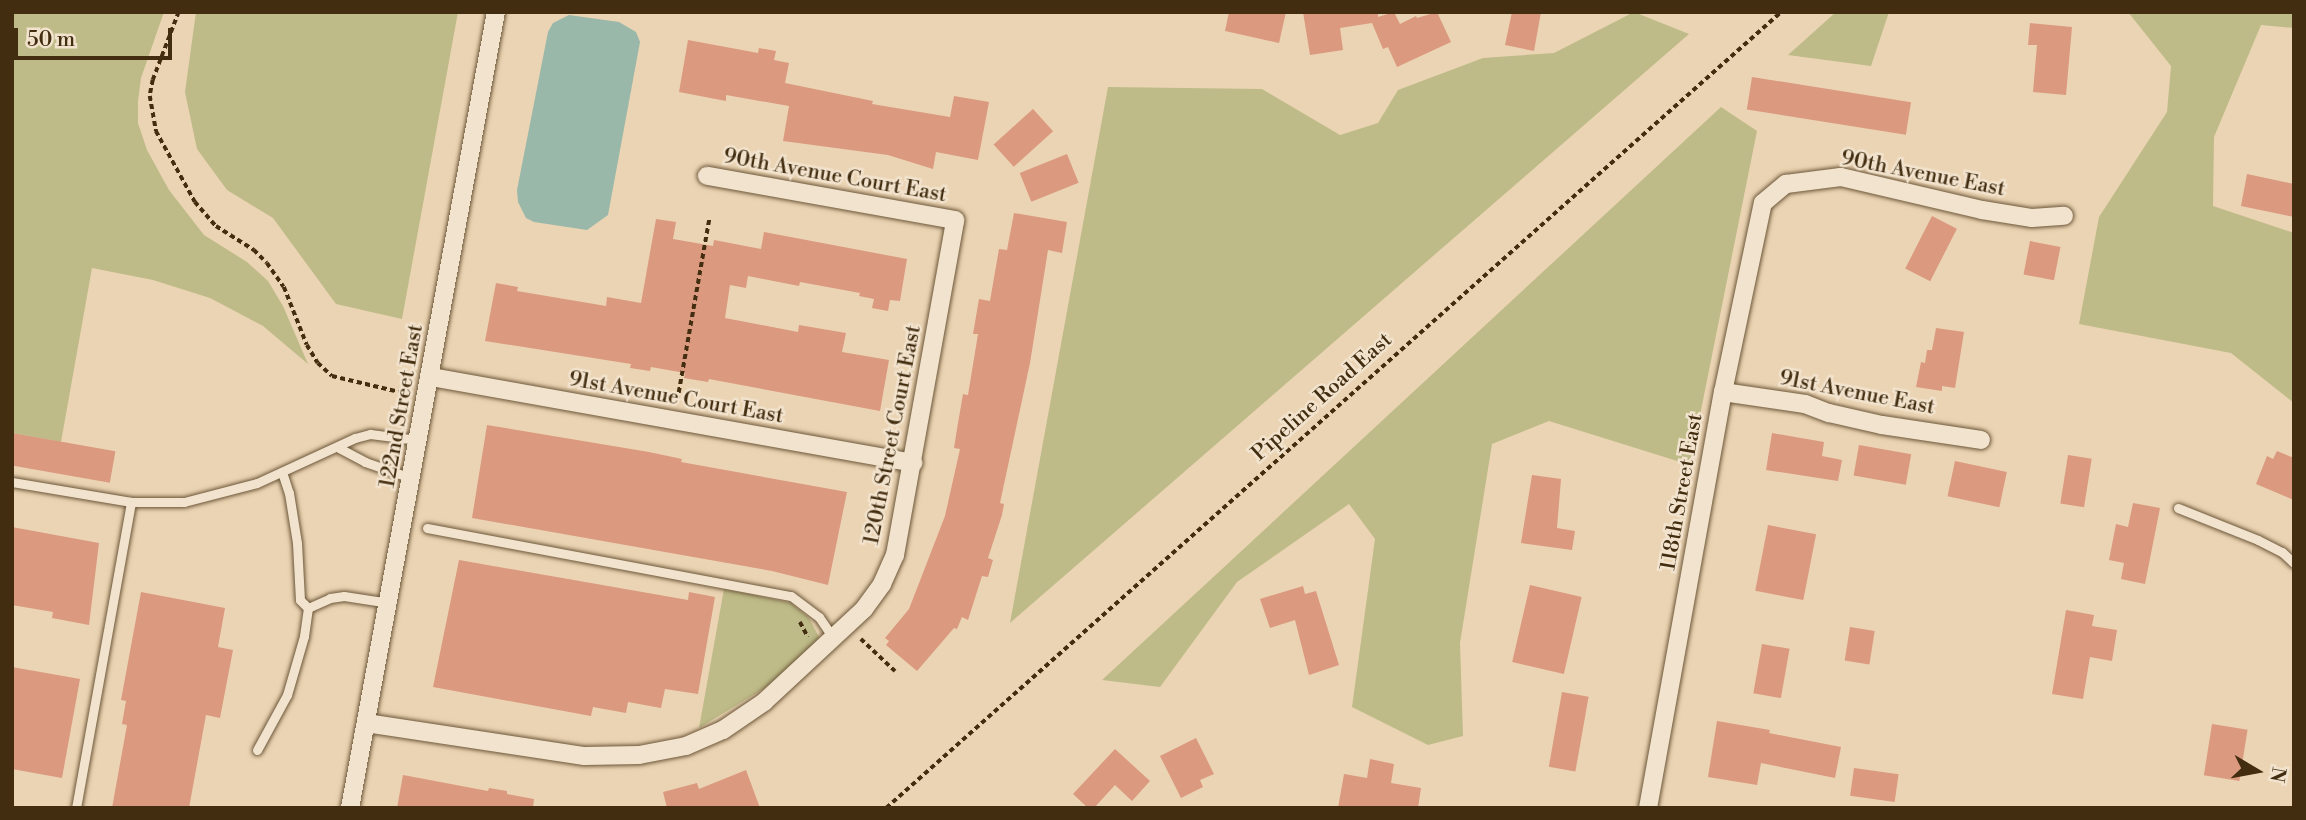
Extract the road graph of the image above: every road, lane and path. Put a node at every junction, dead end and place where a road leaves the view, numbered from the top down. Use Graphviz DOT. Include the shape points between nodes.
graph roads {
  1 [pos="179,12"];
  2 [pos="496,12"];
  3 [pos="1780,12"];
  4 [pos="707,176"];
  5 [pos="1777,191"];
  6 [pos="2064,216"];
  7 [pos="709,220"];
  8 [pos="955,220"];
  9 [pos="431,377"];
  10 [pos="1723,392"];
  11 [pos="413,395"];
  12 [pos="677,401"];
  13 [pos="420,440"];
  14 [pos="1981,440"];
  15 [pos="339,448"];
  16 [pos="914,463"];
  17 [pos="282,472"];
  18 [pos="413,478"];
  19 [pos="12,482"];
  20 [pos="131,502"];
  21 [pos="2178,508"];
  22 [pos="427,528"];
  23 [pos="2294,563"];
  24 [pos="389,603"];
  25 [pos="308,608"];
  26 [pos="793,615"];
  27 [pos="859,637"];
  28 [pos="809,639"];
  29 [pos="834,639"];
  30 [pos="895,671"];
  31 [pos="366,723"];
  32 [pos="257,750"];
  33 [pos="76,808"];
  34 [pos="350,808"];
  35 [pos="887,808"];
  36 [pos="1648,808"];
  1 -- 11 [label="path" via="150,96 156,131 195,202 216,226 267,263 284,287 307,345 332,376"];
  2 -- 9 [label="street, 122nd Street East"];
  3 -- 35 [label="path, Pipeline Road East"];
  4 -- 8 [label="street, 90th Avenue Court East"];
  5 -- 6 [label="street, 90th Avenue East" via="1802,180 1841,177 1982,210 2032,218"];
  5 -- 10 [label="street, 118th Street East" via="1763,203 1757,223"];
  7 -- 12 [label="path"];
  8 -- 16 [label="street, 120th Street Court East"];
  9 -- 13 [label="street, 122nd Street East"];
  9 -- 16 [label="street, 91st Avenue Court East"];
  10 -- 14 [label="street, 91st Avenue East"];
  10 -- 36 [label="street, 118th Street East"];
  13 -- 15 [label="lane" via="370,434"];
  13 -- 18 [label="street, 122nd Street East"];
  15 -- 17 [label="lane"];
  15 -- 18 [label="lane"];
  16 -- 29 [label="street, 120th Street Court East" via="895,555 870,600"];
  17 -- 20 [label="lane" via="210,497 160,504"];
  17 -- 25 [label="lane" via="297,543 300,600"];
  18 -- 24 [label="street, 122nd Street East"];
  19 -- 20 [label="lane"];
  20 -- 33 [label="lane"];
  21 -- 23 [label="lane" via="2258,540"];
  22 -- 29 [label="lane" via="791,596 819,617"];
  24 -- 25 [label="lane" via="344,596"];
  24 -- 31 [label="street, 122nd Street East"];
  25 -- 32 [label="lane" via="287,695"];
  26 -- 28 [label="path"];
  27 -- 30 [label="path"];
  29 -- 31 [label="street, 120th Street Court East" via="764,702 723,730 686,746 639,755 585,757"];
  31 -- 34 [label="street, 122nd Street East"];
}
